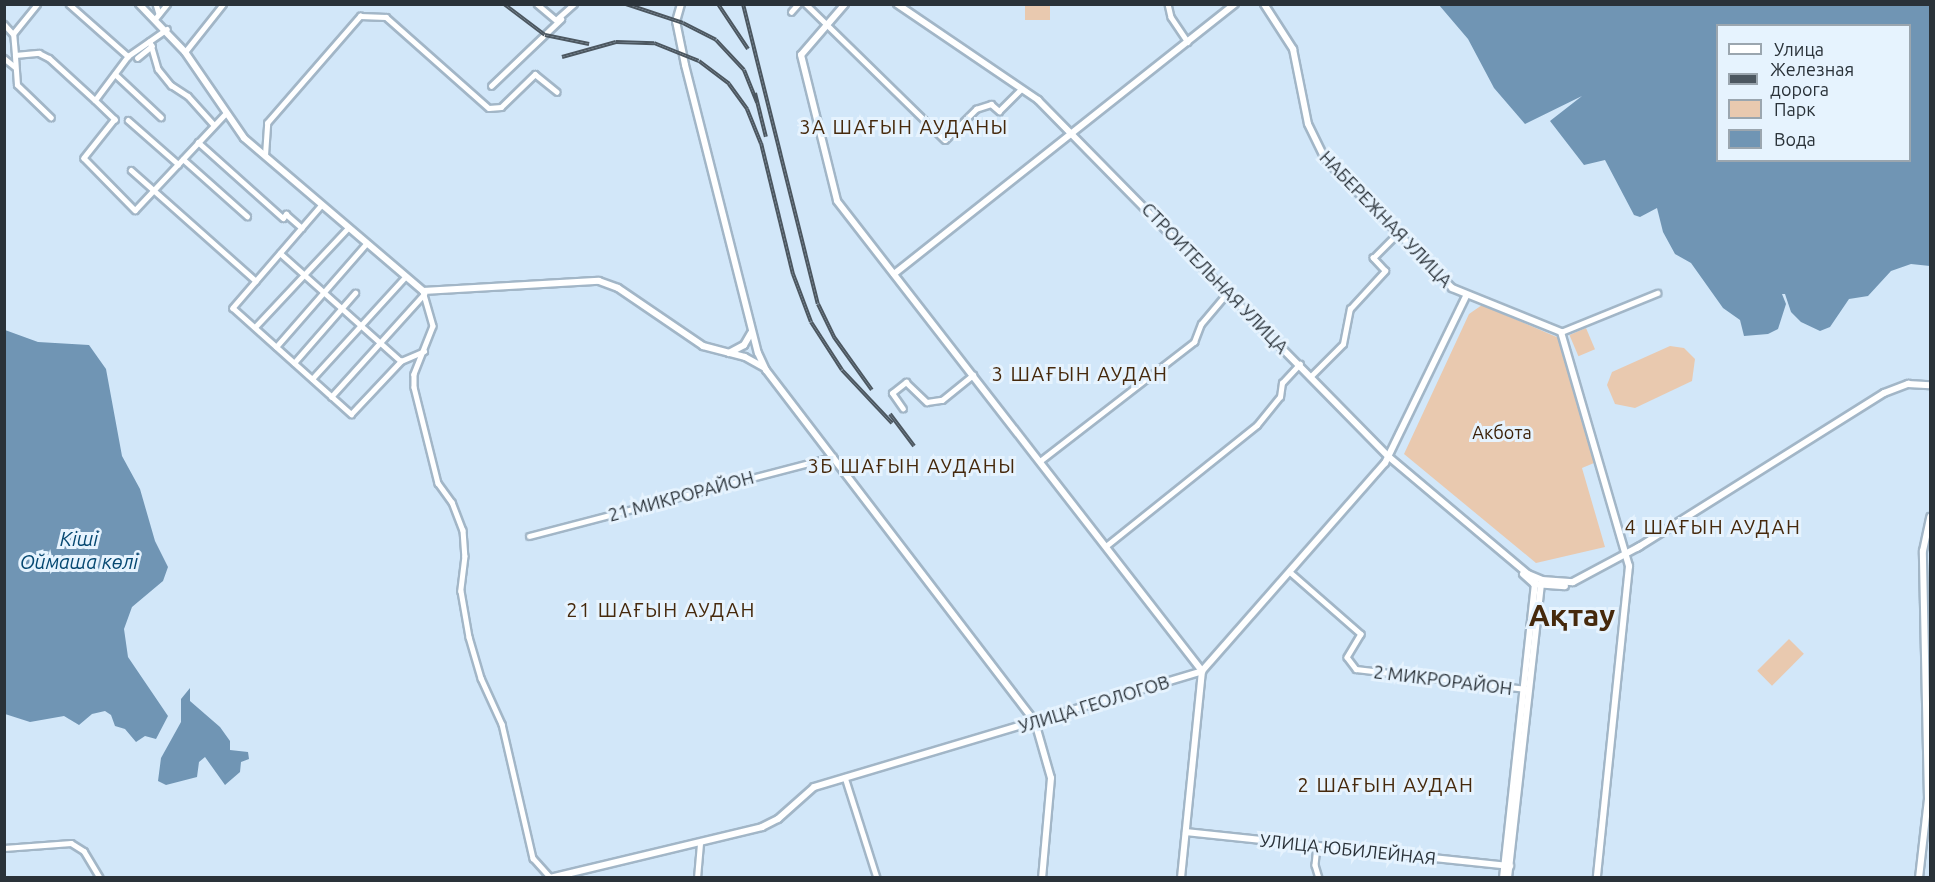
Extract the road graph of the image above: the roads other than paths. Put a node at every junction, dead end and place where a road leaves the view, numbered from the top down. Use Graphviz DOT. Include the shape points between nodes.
graph roads {
  1 [pos="37,4"];
  2 [pos="69,4"];
  3 [pos="140,4"];
  4 [pos="167,4"];
  5 [pos="223,4"];
  6 [pos="537,4"];
  7 [pos="574,4"];
  8 [pos="681,4"];
  9 [pos="798,4"];
  10 [pos="806,4"];
  11 [pos="844,4"];
  12 [pos="897,4"];
  13 [pos="1168,4"];
  14 [pos="1236,4"];
  15 [pos="1264,4"];
  16 [pos="156,5"];
  17 [pos="791,12"];
  18 [pos="157,16"];
  19 [pos="561,19"];
  20 [pos="827,23"];
  21 [pos="4,24"];
  22 [pos="167,29"];
  23 [pos="13,34"];
  24 [pos="1188,42"];
  25 [pos="151,43"];
  26 [pos="185,52"];
  27 [pos="15,55"];
  28 [pos="128,57"];
  29 [pos="4,58"];
  30 [pos="137,58"];
  31 [pos="15,67"];
  32 [pos="116,74"];
  33 [pos="491,86"];
  34 [pos="1022,90"];
  35 [pos="557,92"];
  36 [pos="95,100"];
  37 [pos="225,114"];
  38 [pos="161,117"];
  39 [pos="51,118"];
  40 [pos="128,120"];
  41 [pos="214,125"];
  42 [pos="1072,133"];
  43 [pos="198,142"];
  44 [pos="265,158"];
  45 [pos="183,159"];
  46 [pos="178,164"];
  47 [pos="131,170"];
  48 [pos="154,190"];
  49 [pos="321,206"];
  50 [pos="247,216"];
  51 [pos="302,228"];
  52 [pos="347,229"];
  53 [pos="1398,233"];
  54 [pos="366,244"];
  55 [pos="280,253"];
  56 [pos="894,274"];
  57 [pos="303,275"];
  58 [pos="405,277"];
  59 [pos="256,281"];
  60 [pos="324,292"];
  61 [pos="1228,292"];
  62 [pos="355,293"];
  63 [pos="423,293"];
  64 [pos="1657,293"];
  65 [pos="1466,296"];
  66 [pos="342,309"];
  67 [pos="361,326"];
  68 [pos="255,327"];
  69 [pos="1561,332"];
  70 [pos="752,333"];
  71 [pos="380,342"];
  72 [pos="276,347"];
  73 [pos="424,351"];
  74 [pos="729,353"];
  75 [pos="401,361"];
  76 [pos="294,363"];
  77 [pos="1300,364"];
  78 [pos="766,370"];
  79 [pos="973,375"];
  80 [pos="1311,376"];
  81 [pos="312,379"];
  82 [pos="1930,385"];
  83 [pos="331,398"];
  84 [pos="903,409"];
  85 [pos="833,457"];
  86 [pos="1389,457"];
  87 [pos="1040,461"];
  88 [pos="1930,517"];
  89 [pos="529,536"];
  90 [pos="1107,546"];
  91 [pos="1626,554"];
  92 [pos="1290,572"];
  93 [pos="1538,582"];
  94 [pos="1203,671"];
  95 [pos="1527,690"];
  96 [pos="1035,722"];
  97 [pos="845,777"];
  98 [pos="1186,832"];
  99 [pos="700,843"];
  100 [pos="1317,846"];
  101 [pos="4,848"];
  102 [pos="1507,866"];
  103 [pos="550,877"];
  104 [pos="100,878"];
  105 [pos="697,878"];
  106 [pos="877,878"];
  107 [pos="1042,878"];
  108 [pos="1181,878"];
  109 [pos="1319,878"];
  110 [pos="1503,878"];
  111 [pos="1508,878"];
  112 [pos="1597,878"];
  113 [pos="1919,878"];
  1 -- 23 [label="street"];
  2 -- 28 [label="street"];
  3 -- 18 [label="street"];
  4 -- 18 [label="street"];
  5 -- 26 [label="street"];
  6 -- 19 [label="street" via="551,18"];
  7 -- 19 [label="street"];
  8 -- 70 [label="street" via="676,21 685,65"];
  9 -- 17 [label="street"];
  10 -- 20 [label="street"];
  11 -- 20 [label="street"];
  12 -- 34 [label="street, СТРОИТЕЛЬНАЯ УЛИЦА"];
  13 -- 24 [label="street" via="1171,17"];
  14 -- 24 [label="street"];
  15 -- 53 [label="street, НАБЕРЕЖНАЯ УЛИЦА" via="1293,49 1314,143"];
  16 -- 18 [label="street"];
  18 -- 22 [label="street"];
  19 -- 33 [label="street"];
  20 -- 34 [label="street" via="945,140 976,109 991,104 999,111"];
  20 -- 56 [label="street" via="805,47 801,64 833,192"];
  21 -- 23 [label="street"];
  22 -- 25 [label="street"];
  22 -- 26 [label="street"];
  23 -- 27 [label="street"];
  24 -- 42 [label="street"];
  25 -- 28 [label="street"];
  25 -- 30 [label="street"];
  25 -- 41 [label="street" via="158,69"];
  26 -- 37 [label="street"];
  27 -- 31 [label="street"];
  27 -- 36 [label="street" via="39,53 49,58"];
  28 -- 32 [label="street"];
  29 -- 31 [label="street"];
  31 -- 39 [label="street" via="17,85"];
  32 -- 36 [label="street"];
  32 -- 38 [label="street"];
  34 -- 42 [label="street, СТРОИТЕЛЬНАЯ УЛИЦА"];
  35 -- 44 [label="street" via="535,74 501,107 489,108 385,16 357,17 267,123"];
  36 -- 48 [label="street" via="115,119 84,158 135,210"];
  37 -- 41 [label="street"];
  37 -- 44 [label="street"];
  40 -- 46 [label="street"];
  41 -- 43 [label="street"];
  42 -- 56 [label="street"];
  42 -- 61 [label="street, СТРОИТЕЛЬНАЯ УЛИЦА"];
  43 -- 45 [label="street"];
  43 -- 51 [label="street" via="283,218 286,214"];
  44 -- 49 [label="street"];
  45 -- 46 [label="street"];
  45 -- 50 [label="street"];
  46 -- 48 [label="street"];
  47 -- 48 [label="street"];
  48 -- 59 [label="street"];
  49 -- 51 [label="street"];
  49 -- 52 [label="street"];
  51 -- 55 [label="street"];
  52 -- 54 [label="street"];
  52 -- 57 [label="street"];
  53 -- 65 [label="street, НАБЕРЕЖНАЯ УЛИЦА" via="1452,288"];
  53 -- 80 [label="street" via="1373,258 1385,271 1350,309 1343,344"];
  54 -- 58 [label="street"];
  54 -- 60 [label="street"];
  55 -- 57 [label="street"];
  55 -- 59 [label="street"];
  56 -- 79 [label="street"];
  57 -- 60 [label="street"];
  57 -- 68 [label="street"];
  58 -- 63 [label="street"];
  58 -- 67 [label="street"];
  59 -- 68 [label="street" via="233,308"];
  60 -- 66 [label="street"];
  60 -- 72 [label="street"];
  61 -- 77 [label="street, СТРОИТЕЛЬНАЯ УЛИЦА"];
  61 -- 87 [label="street" via="1202,324 1194,342"];
  62 -- 66 [label="street"];
  63 -- 71 [label="street"];
  63 -- 73 [label="street" via="433,326"];
  63 -- 74 [label="street" via="599,281 618,288 694,340"];
  64 -- 69 [label="street"];
  65 -- 69 [label="street, НАБЕРЕЖНАЯ УЛИЦА"];
  65 -- 86 [label="street"];
  66 -- 67 [label="street"];
  66 -- 76 [label="street"];
  67 -- 71 [label="street"];
  67 -- 81 [label="street"];
  68 -- 72 [label="street"];
  69 -- 91 [label="street"];
  70 -- 74 [label="street" via="744,345"];
  70 -- 78 [label="street"];
  71 -- 75 [label="street"];
  71 -- 83 [label="street"];
  72 -- 76 [label="street"];
  73 -- 75 [label="street"];
  73 -- 103 [label="street" via="414,374 414,387 438,483 452,502 463,530 461,591 467,630 481,678 502,724 533,858"];
  74 -- 78 [label="street" via="752,360"];
  75 -- 83 [label="street" via="351,414"];
  76 -- 81 [label="street"];
  77 -- 80 [label="street, СТРОИТЕЛЬНАЯ УЛИЦА"];
  77 -- 90 [label="street" via="1282,383 1280,396 1257,425"];
  78 -- 85 [label="street"];
  79 -- 84 [label="street" via="942,400 927,402 906,382 892,393"];
  79 -- 87 [label="street"];
  80 -- 86 [label="street, СТРОИТЕЛЬНАЯ УЛИЦА"];
  81 -- 83 [label="street"];
  82 -- 91 [label="street" via="1908,384 1884,393"];
  85 -- 89 [label="street, 21 МИКРОРАЙОН"];
  85 -- 96 [label="street"];
  86 -- 92 [label="street"];
  86 -- 93 [label="street, СТРОИТЕЛЬНАЯ УЛИЦА"];
  87 -- 90 [label="street"];
  88 -- 113 [label="street" via="1923,551 1928,775"];
  90 -- 94 [label="street"];
  91 -- 93 [label="street" via="1580,580"];
  91 -- 112 [label="street" via="1627,585"];
  92 -- 94 [label="street"];
  92 -- 95 [label="street, 2 МИКРОРАЙОН" via="1361,634 1347,657 1356,669"];
  93 -- 95 [label="street"];
  94 -- 96 [label="street, УЛИЦА ГЕОЛОГОВ"];
  94 -- 98 [label="street"];
  95 -- 102 [label="street"];
  96 -- 97 [label="street, УЛИЦА ГЕОЛОГОВ"];
  96 -- 107 [label="street" via="1051,778"];
  97 -- 99 [label="street, УЛИЦА ГЕОЛОГОВ" via="814,787 771,823"];
  97 -- 106 [label="street"];
  98 -- 100 [label="street, УЛИЦА ЮБИЛЕЙНАЯ"];
  98 -- 108 [label="street"];
  99 -- 103 [label="street, УЛИЦА ГЕОЛОГОВ"];
  99 -- 105 [label="street"];
  100 -- 102 [label="street, УЛИЦА ЮБИЛЕЙНАЯ"];
  100 -- 109 [label="street" via="1315,870"];
  101 -- 104 [label="street" via="71,843 84,850"];
  102 -- 110 [label="street"];
  102 -- 111 [label="street"];
}
